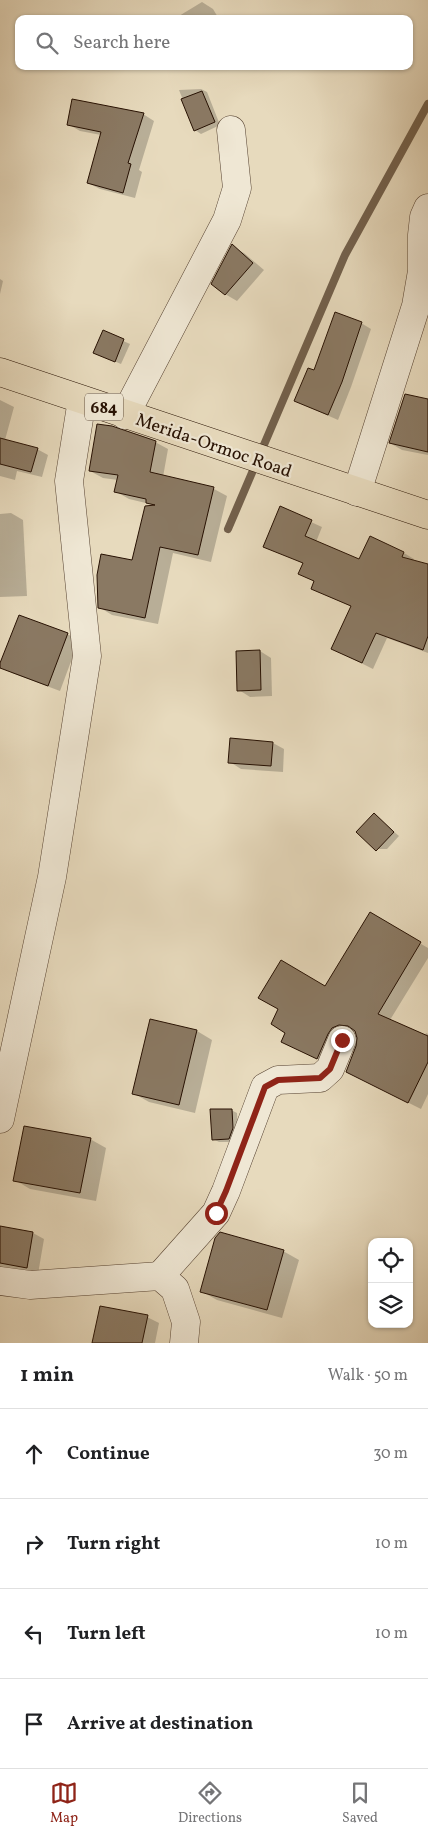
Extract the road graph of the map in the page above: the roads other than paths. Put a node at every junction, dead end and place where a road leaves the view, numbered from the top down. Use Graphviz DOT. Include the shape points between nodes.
graph roads {
  1 [pos="231,130"];
  2 [pos="428,208"];
  3 [pos="0,372"];
  4 [pos="82,400"];
  5 [pos="125,415"];
  6 [pos="357,492"];
  7 [pos="428,515"];
  8 [pos="342,1040"];
  9 [pos="0,1119"];
  10 [pos="160,1276"];
  11 [pos="0,1281"];
  12 [pos="184,1343"];
  1 -- 5 [label="street" via="237,188 227,220"];
  2 -- 6 [label="street" via="424,217 422,271 416,306"];
  3 -- 4 [label="highway, Merida-Ormoc Road / 684"];
  4 -- 5 [label="highway, Merida-Ormoc Road / 684"];
  4 -- 9 [label="street" via="69,481 87,656 52,877"];
  5 -- 6 [label="highway, Merida-Ormoc Road / 684"];
  6 -- 7 [label="highway, Merida-Ormoc Road / 684"];
  8 -- 10 [label="street" via="330,1069 320,1078 278,1080 265,1087 216,1213"];
  10 -- 11 [label="street" via="30,1284"];
  10 -- 12 [label="street" via="176,1289 186,1322"];
}
